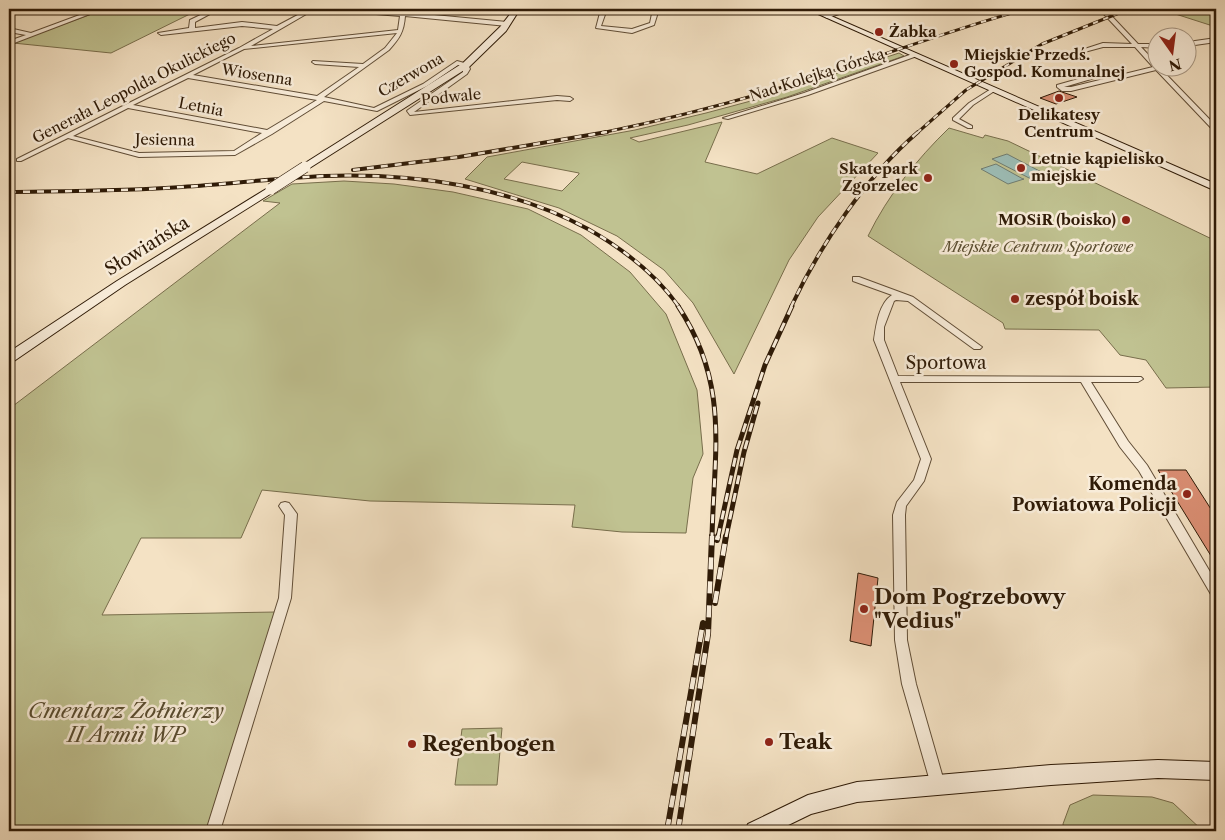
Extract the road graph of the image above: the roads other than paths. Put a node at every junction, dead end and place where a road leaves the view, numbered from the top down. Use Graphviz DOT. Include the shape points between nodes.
graph roads {
  1 [pos="42,9"];
  2 [pos="69,9"];
  3 [pos="100,9"];
  4 [pos="216,9"];
  5 [pos="312,9"];
  6 [pos="340,9"];
  7 [pos="408,9"];
  8 [pos="517,9"];
  9 [pos="604,9"];
  10 [pos="656,9"];
  11 [pos="810,9"];
  12 [pos="851,9"];
  13 [pos="1102,9"];
  14 [pos="91,12"];
  15 [pos="32,13"];
  16 [pos="404,14"];
  17 [pos="827,16"];
  18 [pos="507,24"];
  19 [pos="278,28"];
  20 [pos="9,30"];
  21 [pos="192,30"];
  22 [pos="401,31"];
  23 [pos="161,33"];
  24 [pos="31,35"];
  25 [pos="1216,40"];
  26 [pos="9,43"];
  27 [pos="1198,43"];
  28 [pos="1135,45"];
  29 [pos="1148,46"];
  30 [pos="241,49"];
  31 [pos="915,55"];
  32 [pos="1068,56"];
  33 [pos="1148,59"];
  34 [pos="315,62"];
  35 [pos="466,65"];
  36 [pos="363,66"];
  37 [pos="1148,70"];
  38 [pos="188,76"];
  39 [pos="1096,76"];
  40 [pos="1166,78"];
  41 [pos="993,90"];
  42 [pos="321,98"];
  43 [pos="570,99"];
  44 [pos="128,106"];
  45 [pos="726,118"];
  46 [pos="970,127"];
  47 [pos="1216,130"];
  48 [pos="270,133"];
  49 [pos="67,136"];
  50 [pos="19,160"];
  51 [pos="1216,188"];
  52 [pos="856,279"];
  53 [pos="907,298"];
  54 [pos="977,347"];
  55 [pos="9,358"];
  56 [pos="1084,379"];
  57 [pos="1138,379"];
  58 [pos="894,380"];
  59 [pos="284,506"];
  60 [pos="1216,592"];
  61 [pos="1216,771"];
  62 [pos="938,785"];
  63 [pos="213,831"];
  64 [pos="755,831"];
  1 -- 15 [label="street"];
  2 -- 14 [label="street"];
  3 -- 14 [label="street"];
  4 -- 21 [label="street" via="192,22"];
  5 -- 19 [label="street, Generała Leopolda Okulickiego"];
  6 -- 16 [label="street"];
  7 -- 16 [label="street"];
  8 -- 18 [label="street, Słowiańska"];
  9 -- 10 [label="street" via="598,27 632,31 652,24"];
  11 -- 17 [label="street"];
  12 -- 17 [label="street"];
  13 -- 28 [label="street"];
  14 -- 24 [label="street"];
  16 -- 18 [label="street"];
  16 -- 22 [label="street"];
  17 -- 31 [label="street"];
  18 -- 35 [label="street, Słowiańska"];
  19 -- 21 [label="street" via="242,24"];
  19 -- 30 [label="street, Generała Leopolda Okulickiego"];
  20 -- 24 [label="street"];
  21 -- 23 [label="street"];
  22 -- 30 [label="street"];
  22 -- 36 [label="street" via="394,44"];
  24 -- 26 [label="street"];
  25 -- 27 [label="street"];
  28 -- 29 [label="street"];
  28 -- 32 [label="street" via="1103,45"];
  28 -- 33 [label="street"];
  30 -- 38 [label="street, Generała Leopolda Okulickiego"];
  31 -- 41 [label="street"];
  31 -- 45 [label="street, Nad Kolejką Górską" via="806,94"];
  34 -- 36 [label="street"];
  35 -- 42 [label="street, Czerwona" via="457,63 425,85 375,110"];
  35 -- 43 [label="street, Podwale" via="465,73 410,110 412,114"];
  35 -- 55 [label="street, Słowiańska, bridge" via="121,283"];
  36 -- 42 [label="street" via="329,88"];
  37 -- 39 [label="street" via="1071,89 1064,90 1059,86"];
  38 -- 42 [label="street, Wiosenna"];
  38 -- 44 [label="street, Generała Leopolda Okulickiego"];
  40 -- 47 [label="street"];
  41 -- 46 [label="street" via="955,119"];
  41 -- 51 [label="street"];
  42 -- 48 [label="street"];
  44 -- 48 [label="street, Letnia"];
  44 -- 49 [label="street, Generała Leopolda Okulickiego"];
  48 -- 49 [label="street, Jesienna" via="235,154 139,155"];
  49 -- 50 [label="street, Generała Leopolda Okulickiego"];
  52 -- 53 [label="street, Sportowa"];
  53 -- 54 [label="street, Sportowa"];
  53 -- 58 [label="street, Sportowa" via="890,300 880,327 879,340"];
  56 -- 57 [label="street, Sportowa"];
  56 -- 58 [label="street, Sportowa"];
  56 -- 60 [label="street" via="1124,444 1143,468"];
  58 -- 62 [label="street" via="926,459 919,481 900,505 901,640 909,684"];
  59 -- 63 [label="street" via="291,514 285,598"];
  61 -- 62 [label="street" via="1158,769"];
  62 -- 64 [label="street" via="850,794 808,805"];
}
